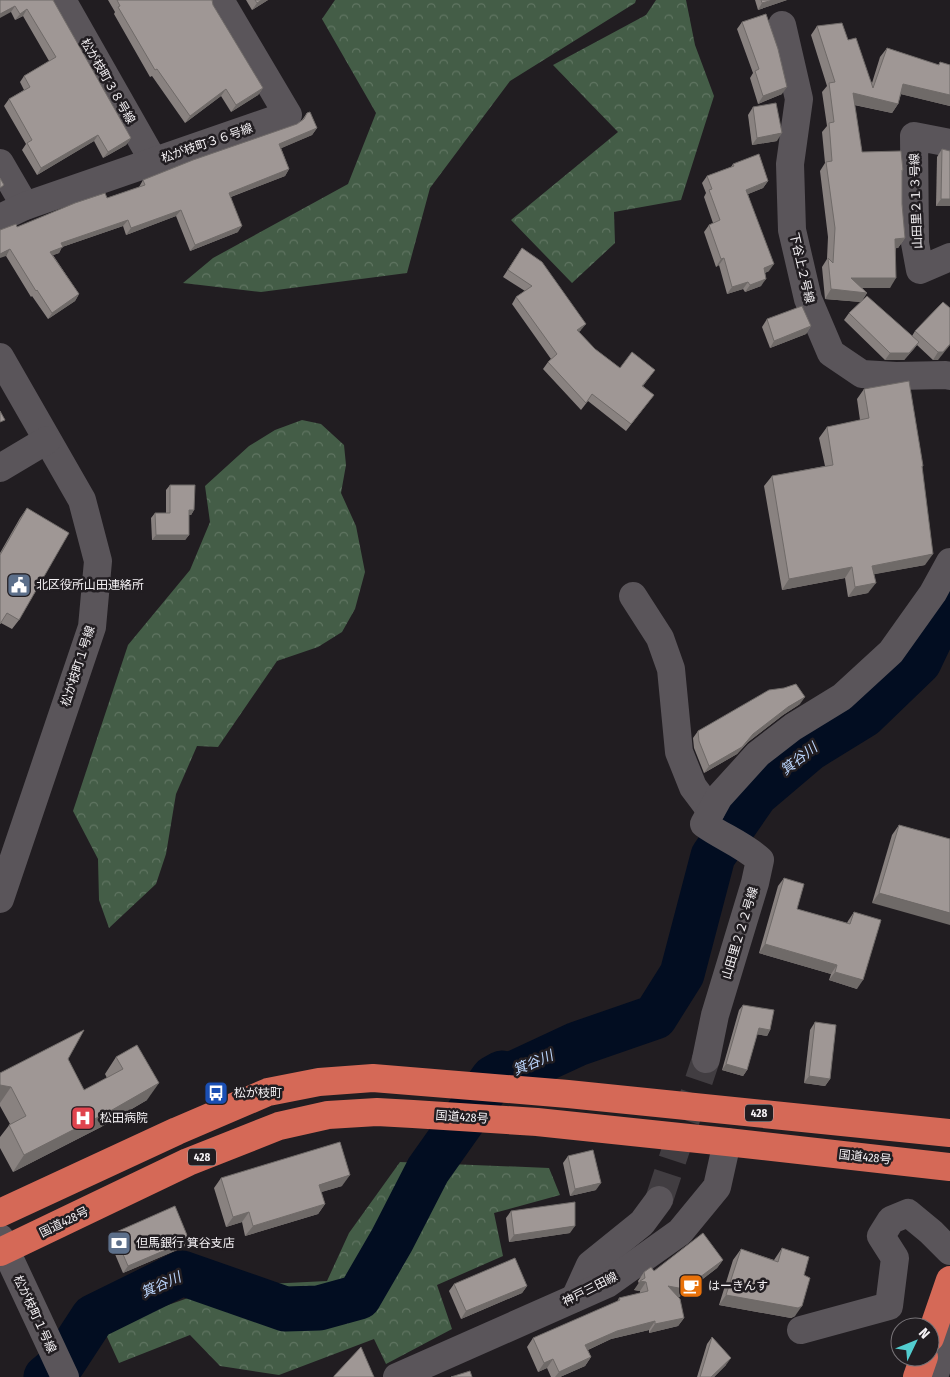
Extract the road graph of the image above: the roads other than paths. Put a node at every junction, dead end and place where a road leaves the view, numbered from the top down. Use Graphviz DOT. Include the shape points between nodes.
graph roads {
  1 [pos="62,0"];
  2 [pos="220,0"];
  3 [pos="782,26"];
  4 [pos="950,143"];
  5 [pos="154,162"];
  6 [pos="0,163"];
  7 [pos="25,206"];
  8 [pos="0,218"];
  9 [pos="950,257"];
  10 [pos="0,357"];
  11 [pos="950,376"];
  12 [pos="47,440"];
  13 [pos="0,468"];
  14 [pos="950,562"];
  15 [pos="633,596"];
  16 [pos="712,821"];
  17 [pos="0,899"];
  18 [pos="706,1058"];
  19 [pos="950,1133"];
  20 [pos="727,1142"];
  21 [pos="950,1167"];
  22 [pos="659,1200"];
  23 [pos="0,1213"];
  24 [pos="2,1247"];
  25 [pos="950,1251"];
  26 [pos="950,1280"];
  27 [pos="575,1298"];
  28 [pos="937,1317"];
  29 [pos="950,1329"];
  30 [pos="801,1330"];
  31 [pos="65,1377"];
  32 [pos="397,1377"];
  33 [pos="934,1377"];
  1 -- 5 [label="street, 松が枝町３８号線"];
  2 -- 5 [label="street, 松が枝町３６号線" via="288,115"];
  3 -- 11 [label="street, 下谷上２号線" via="799,99 790,164 792,230 808,299 831,353 862,374"];
  4 -- 9 [label="street, 山田里２１３号線" via="914,136 915,243 920,270"];
  5 -- 7 [label="street, 松が枝町３６号線"];
  6 -- 7 [label="street"];
  7 -- 8 [label="street, 松が枝町３６号線"];
  10 -- 12 [label="street, 松が枝町１号線"];
  12 -- 13 [label="street"];
  12 -- 17 [label="street, 松が枝町１号線" via="82,500 98,561 92,627"];
  14 -- 16 [label="street" via="933,593 892,652 842,697 758,754 719,797"];
  15 -- 16 [label="street" via="660,638 671,669 679,752"];
  16 -- 18 [label="street, 山田里２２２号線" via="760,860 715,1015"];
  19 -- 23 [label="highway, 428" via="568,1094 373,1078 319,1082 268,1092"];
  20 -- 21 [label="highway, 国道428号 / 428"];
  20 -- 24 [label="highway, 国道428号 / 428" via="537,1122 377,1112 328,1115 279,1126 188,1162"];
  20 -- 27 [label="street, 神戸三田線" via="717,1187 680,1232 607,1284"];
  22 -- 27 [label="street" via="642,1223 590,1265"];
  24 -- 31 [label="street, 松が枝町１号線"];
  25 -- 30 [label="street" via="908,1213 892,1220 882,1236 895,1258 889,1306"];
  26 -- 28 [label="highway"];
  27 -- 32 [label="street, 神戸三田線"];
  29 -- 33 [label="street"];
}
